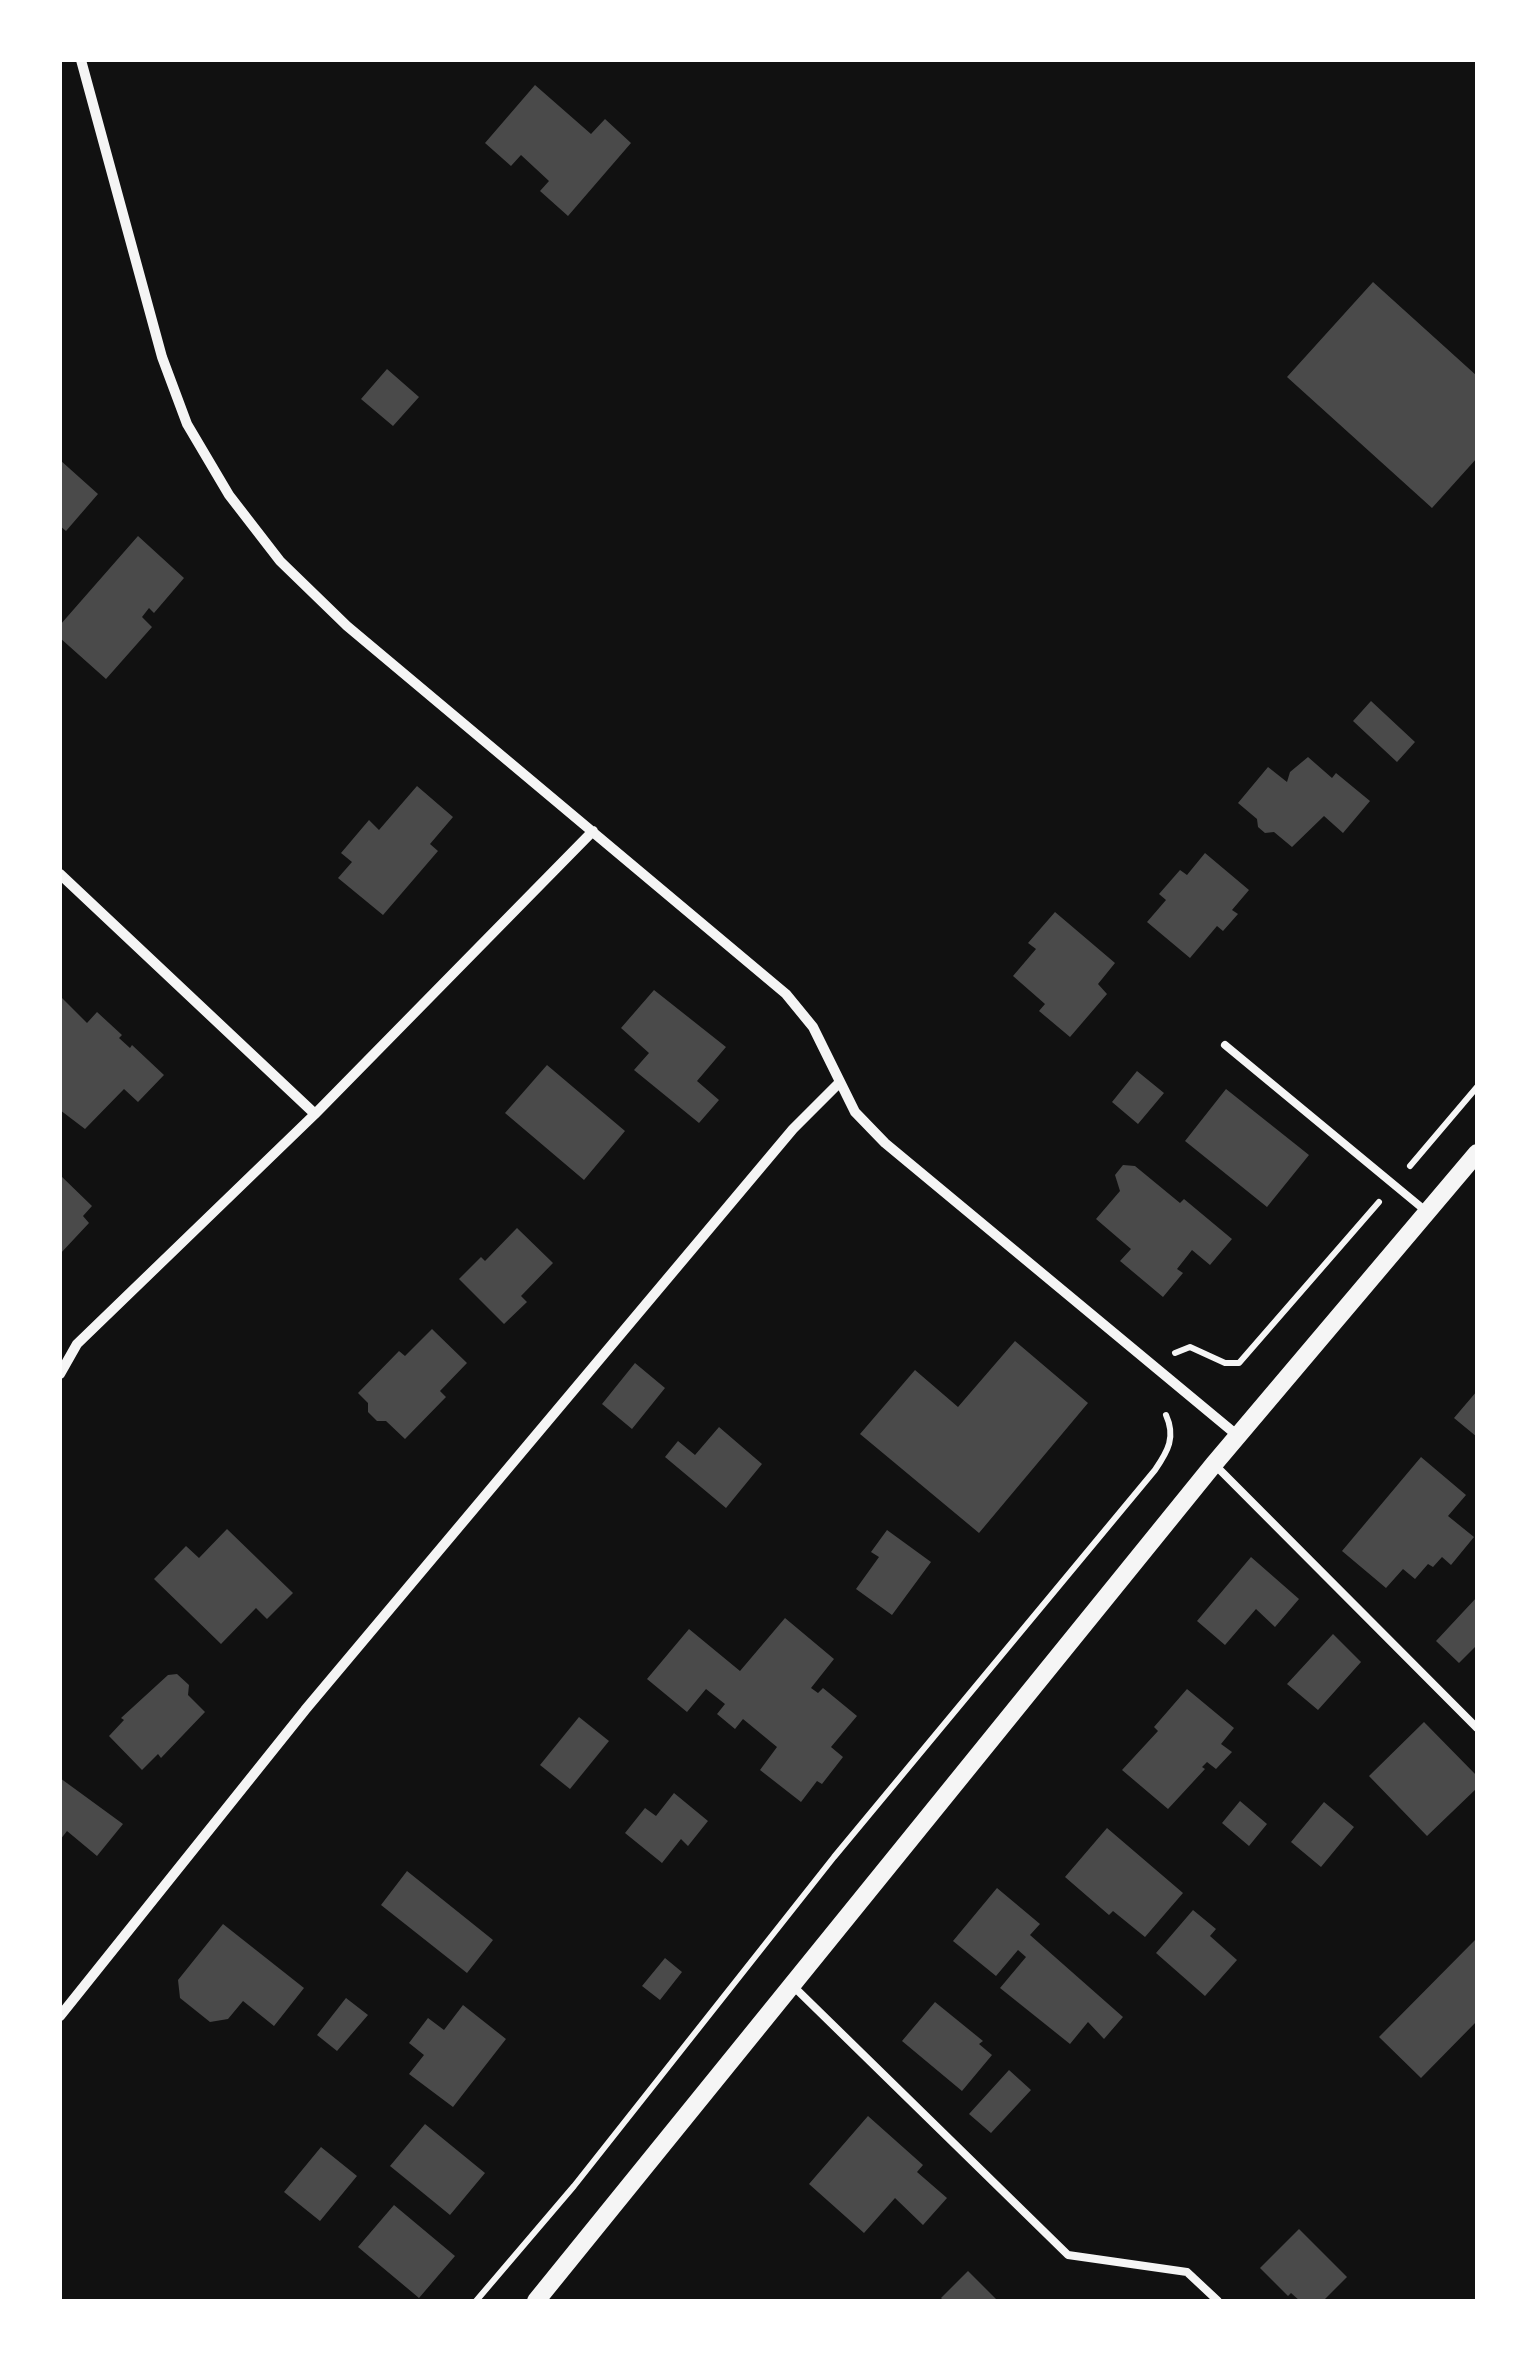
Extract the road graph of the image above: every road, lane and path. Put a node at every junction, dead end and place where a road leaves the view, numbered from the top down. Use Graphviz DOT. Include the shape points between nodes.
graph roads {
  1 [pos="81,60"];
  2 [pos="592,831"];
  3 [pos="60,874"];
  4 [pos="1226,1045"];
  5 [pos="839,1083"];
  6 [pos="1477,1087"];
  7 [pos="315,1114"];
  8 [pos="1477,1154"];
  9 [pos="1394,1185"];
  10 [pos="1427,1212"];
  11 [pos="1156,1365"];
  12 [pos="60,1374"];
  13 [pos="1238,1436"];
  14 [pos="1214,1464"];
  15 [pos="1477,1728"];
  16 [pos="792,1984"];
  17 [pos="60,2016"];
  18 [pos="476,2301"];
  19 [pos="536,2301"];
  20 [pos="1218,2301"];
  1 -- 2 [label="street" via="162,357 186,424 229,495 280,561 347,626"];
  2 -- 5 [label="street" via="786,994 812,1027"];
  2 -- 7 [label="street"];
  3 -- 7 [label="street"];
  4 -- 9 [label="lane"];
  5 -- 11 [label="street" via="855,1112 885,1142"];
  5 -- 17 [label="street" via="802,1118 304,1710"];
  6 -- 9 [label="path"];
  7 -- 12 [label="street" via="77,1344"];
  8 -- 10 [label="street"];
  9 -- 10 [label="lane"];
  9 -- 11 [label="path" via="1239,1363 1190,1347"];
  10 -- 13 [label="street"];
  11 -- 13 [label="street"];
  11 -- 18 [label="path" via="1146,1392 1172,1430 1155,1470"];
  13 -- 14 [label="street"];
  14 -- 15 [label="lane"];
  14 -- 16 [label="street"];
  16 -- 19 [label="street"];
  16 -- 20 [label="lane" via="1068,2255 1187,2272"];
}
